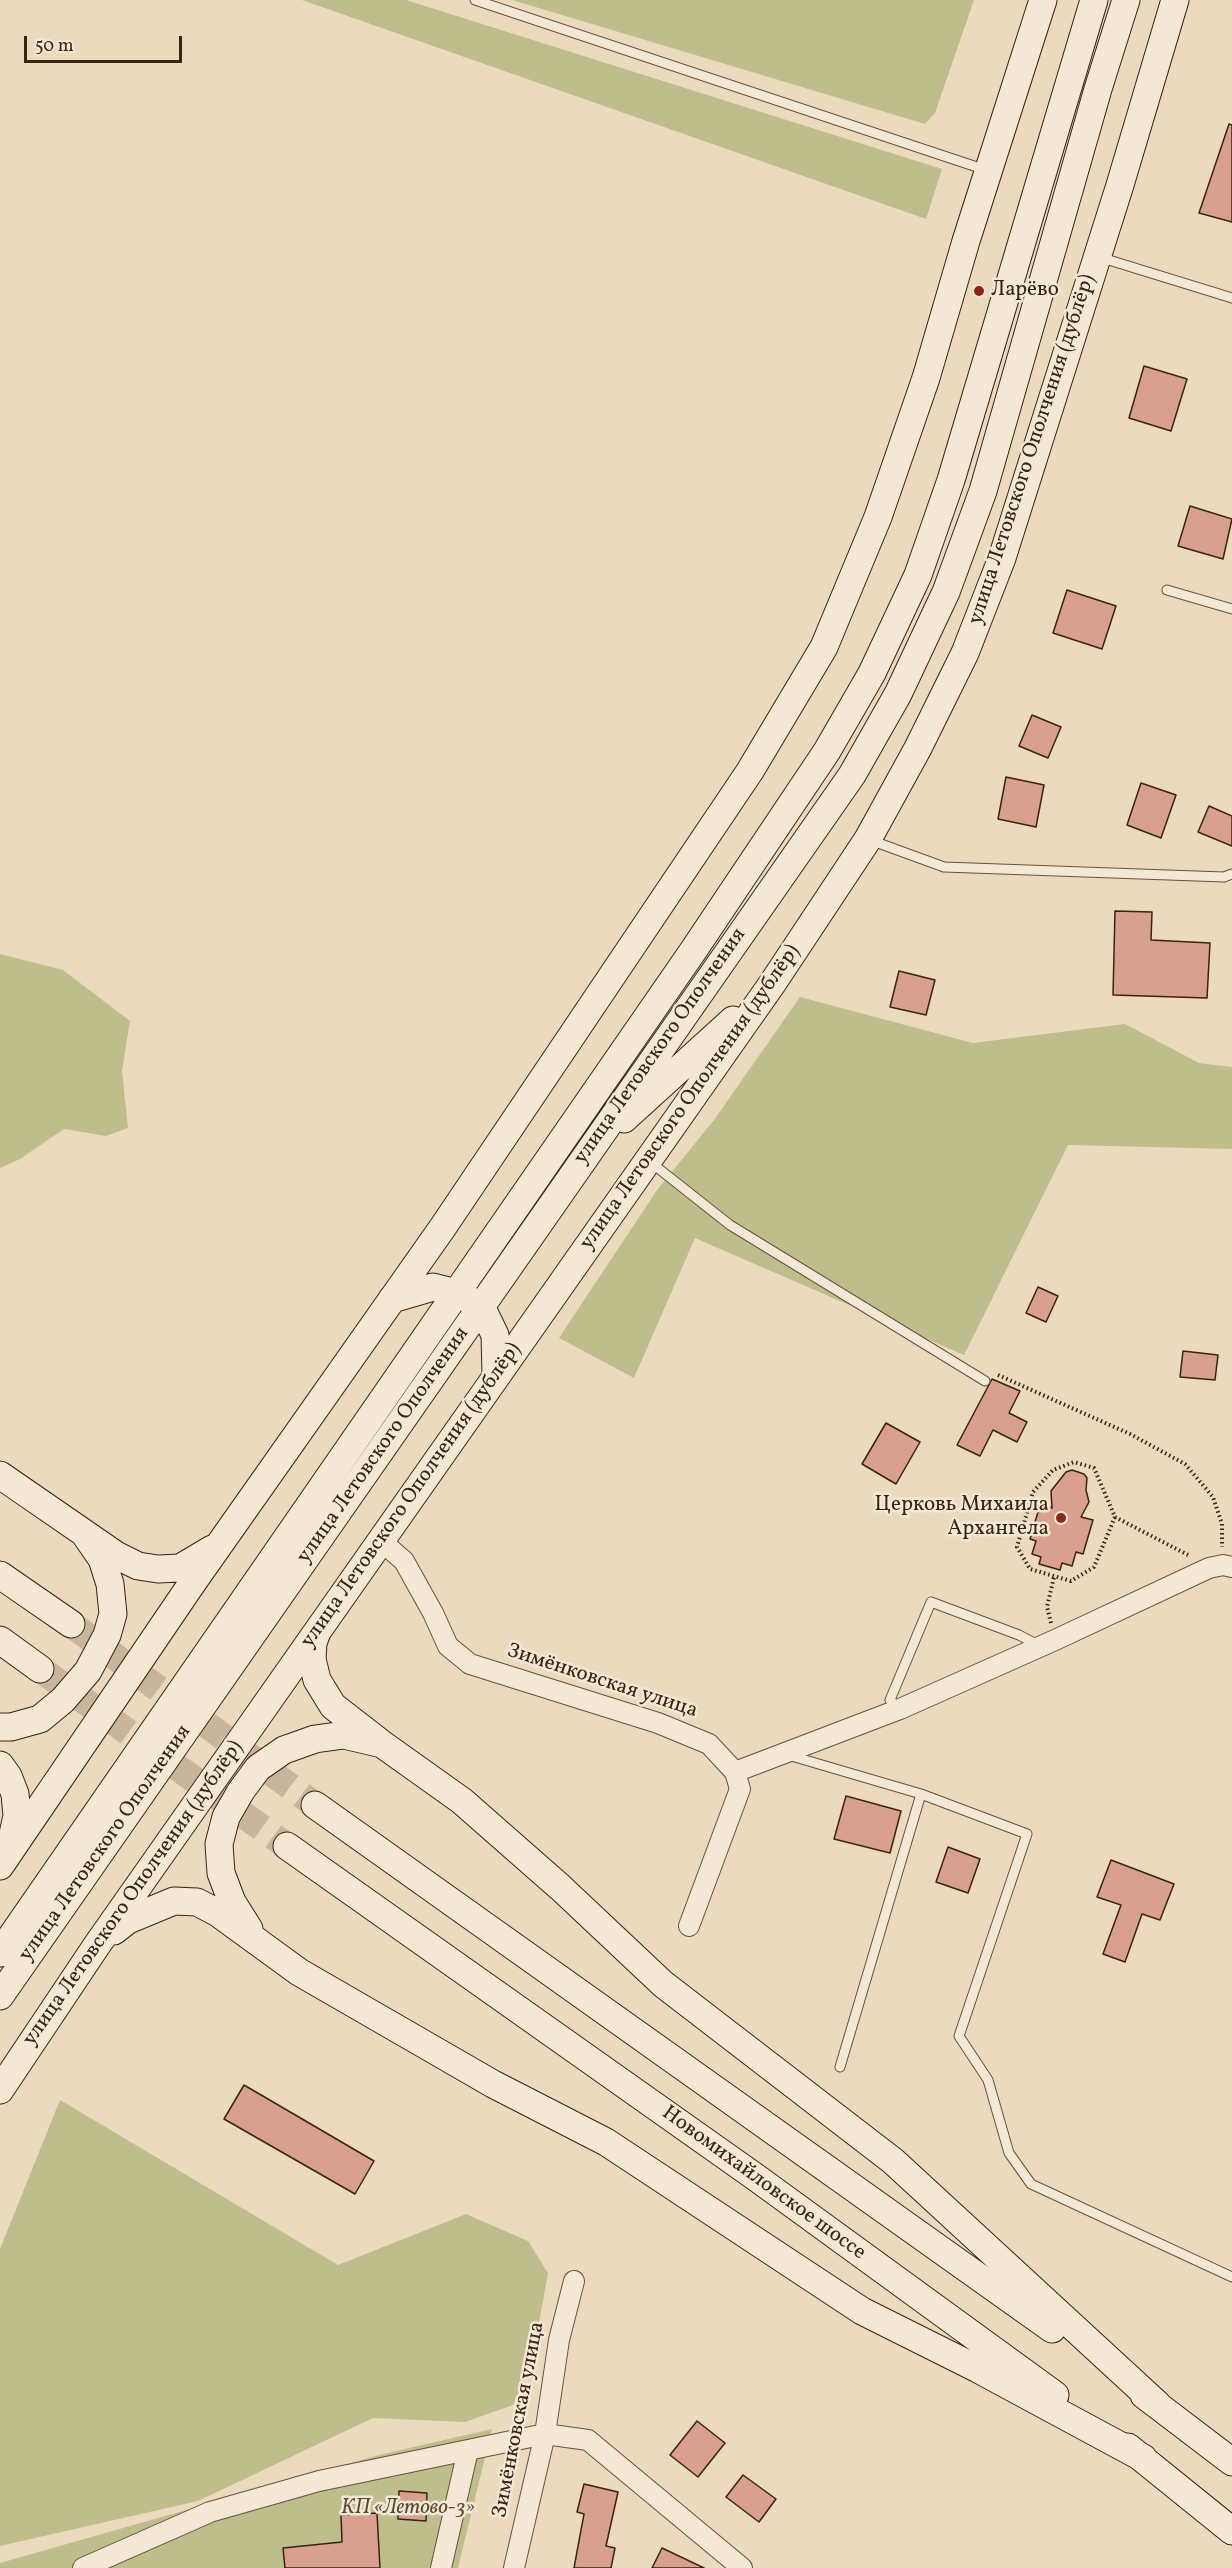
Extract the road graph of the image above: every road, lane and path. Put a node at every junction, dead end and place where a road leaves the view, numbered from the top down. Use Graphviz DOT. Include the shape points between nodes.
graph roads {
  1 [pos="475,0"];
  2 [pos="1043,0"];
  3 [pos="1094,0"];
  4 [pos="1126,0"];
  5 [pos="1175,0"];
  6 [pos="988,171"];
  7 [pos="1097,256"];
  8 [pos="1232,298"];
  9 [pos="1167,590"];
  10 [pos="1232,609"];
  11 [pos="868,839"];
  12 [pos="1232,874"];
  13 [pos="772,984"];
  14 [pos="586,1155"];
  15 [pos="647,1160"];
  16 [pos="457,1293"];
  17 [pos="392,1299"];
  18 [pos="481,1306"];
  19 [pos="990,1371"];
  20 [pos="496,1374"];
  21 [pos="985,1381"];
  22 [pos="0,1475"];
  23 [pos="1115,1517"];
  24 [pos="84,1533"];
  25 [pos="380,1540"];
  26 [pos="220,1543"];
  27 [pos="1221,1567"];
  28 [pos="0,1575"];
  29 [pos="1054,1577"];
  30 [pos="71,1624"];
  31 [pos="318,1630"];
  32 [pos="0,1640"];
  33 [pos="1047,1643"];
  34 [pos="40,1669"];
  35 [pos="900,1709"];
  36 [pos="0,1726"];
  37 [pos="382,1744"];
  38 [pos="783,1754"];
  39 [pos="0,1765"];
  40 [pos="735,1772"];
  41 [pos="921,1794"];
  42 [pos="315,1805"];
  43 [pos="287,1846"];
  44 [pos="1,1865"];
  45 [pos="689,1926"];
  46 [pos="256,1940"];
  47 [pos="97,1945"];
  48 [pos="0,1953"];
  49 [pos="0,1996"];
  50 [pos="840,2067"];
  51 [pos="0,2090"];
  52 [pos="1232,2277"];
  53 [pos="574,2281"];
  54 [pos="1158,2405"];
  55 [pos="545,2434"];
  56 [pos="468,2450"];
  57 [pos="1143,2458"];
  58 [pos="1232,2462"];
  59 [pos="1232,2531"];
  60 [pos="723,2560"];
  61 [pos="86,2568"];
  62 [pos="441,2568"];
  63 [pos="514,2568"];
  64 [pos="742,2568"];
  1 -- 6 [label="lane"];
  2 -- 6 [label="street"];
  3 -- 16 [label="street, улица Летовского Ополчения" via="951,480 918,574 872,673 826,751 693,951"];
  4 -- 14 [label="street, улица Летовского Ополчения" via="983,491 946,592 898,694 852,775"];
  5 -- 7 [label="street, улица Летовского Ополчения (дублёр)"];
  6 -- 17 [label="street" via="926,378 882,507 824,647 750,771"];
  7 -- 8 [label="lane"];
  7 -- 11 [label="street, улица Летовского Ополчения (дублёр)" via="1002,558 973,632 918,748"];
  9 -- 10 [label="lane"];
  11 -- 12 [label="lane" via="944,867 1224,877"];
  11 -- 13 [label="street, улица Летовского Ополчения (дублёр)"];
  13 -- 14 [label="street"];
  13 -- 15 [label="street, улица Летовского Ополчения (дублёр)"];
  14 -- 18 [label="street, улица Летовского Ополчения"];
  15 -- 20 [label="street, улица Летовского Ополчения (дублёр)"];
  15 -- 21 [label="lane" via="730,1225"];
  16 -- 17 [label="street" via="433,1287"];
  16 -- 18 [label="street"];
  16 -- 48 [label="street, улица Летовского Ополчения"];
  17 -- 26 [label="street"];
  18 -- 20 [label="street" via="495,1335"];
  18 -- 49 [label="street, улица Летовского Ополчения"];
  19 -- 27 [label="path" via="1130,1434 1185,1464 1214,1497 1222,1524"];
  20 -- 25 [label="street, улица Летовского Ополчения (дублёр)"];
  22 -- 24 [label="street"];
  23 -- 27 [label="path"];
  23 -- 29 [label="path" via="1094,1567 1071,1581"];
  23 -- 29 [label="path" via="1094,1468 1074,1462 1053,1470 1033,1492 1017,1547 1030,1569"];
  24 -- 26 [label="street" via="123,1559 158,1569 180,1568"];
  24 -- 36 [label="street" via="102,1559 110,1584 113,1614 107,1635 88,1671 63,1701 40,1719"];
  25 -- 31 [label="street, улица Летовского Ополчения (дублёр)"];
  25 -- 40 [label="street, Зимёнковская улица" via="404,1560 448,1646 470,1664 709,1744"];
  26 -- 44 [label="street"];
  27 -- 33 [label="street"];
  28 -- 30 [label="street"];
  29 -- 33 [label="path" via="1047,1607"];
  31 -- 37 [label="street" via="312,1659 324,1695"];
  31 -- 47 [label="street, улица Летовского Ополчения (дублёр)"];
  32 -- 34 [label="street"];
  33 -- 35 [label="street"];
  33 -- 35 [label="lane" via="931,1602 890,1700"];
  35 -- 38 [label="street"];
  37 -- 46 [label="street" via="344,1735 315,1739 284,1750 258,1768 241,1791 226,1817 219,1844 221,1873 232,1902"];
  37 -- 54 [label="street" via="462,1801 663,1984 893,2162"];
  38 -- 40 [label="street"];
  38 -- 41 [label="lane"];
  39 -- 44 [label="street" via="15,1794 17,1816 13,1838"];
  40 -- 45 [label="street" via="740,1789"];
  41 -- 50 [label="lane"];
  41 -- 52 [label="lane" via="1027,1834 959,2036 988,2080 1009,2153 1031,2184"];
  42 -- 54 [label="street"];
  43 -- 57 [label="street, Новомихайловское шоссе" via="754,2176"];
  46 -- 47 [label="street" via="197,1902 174,1901 128,1920"];
  46 -- 57 [label="street" via="363,2011 606,2142 862,2310"];
  47 -- 51 [label="street, улица Летовского Ополчения (дублёр)"];
  53 -- 55 [label="street, Зимёнковская улица" via="559,2340"];
  54 -- 58 [label="street"];
  55 -- 56 [label="street"];
  55 -- 60 [label="street" via="588,2440"];
  55 -- 63 [label="street, Зимёнковская улица"];
  56 -- 61 [label="street" via="319,2481 210,2512"];
  56 -- 62 [label="street"];
  57 -- 59 [label="street, Новомихайловское шоссе"];
  60 -- 64 [label="street"];
}
